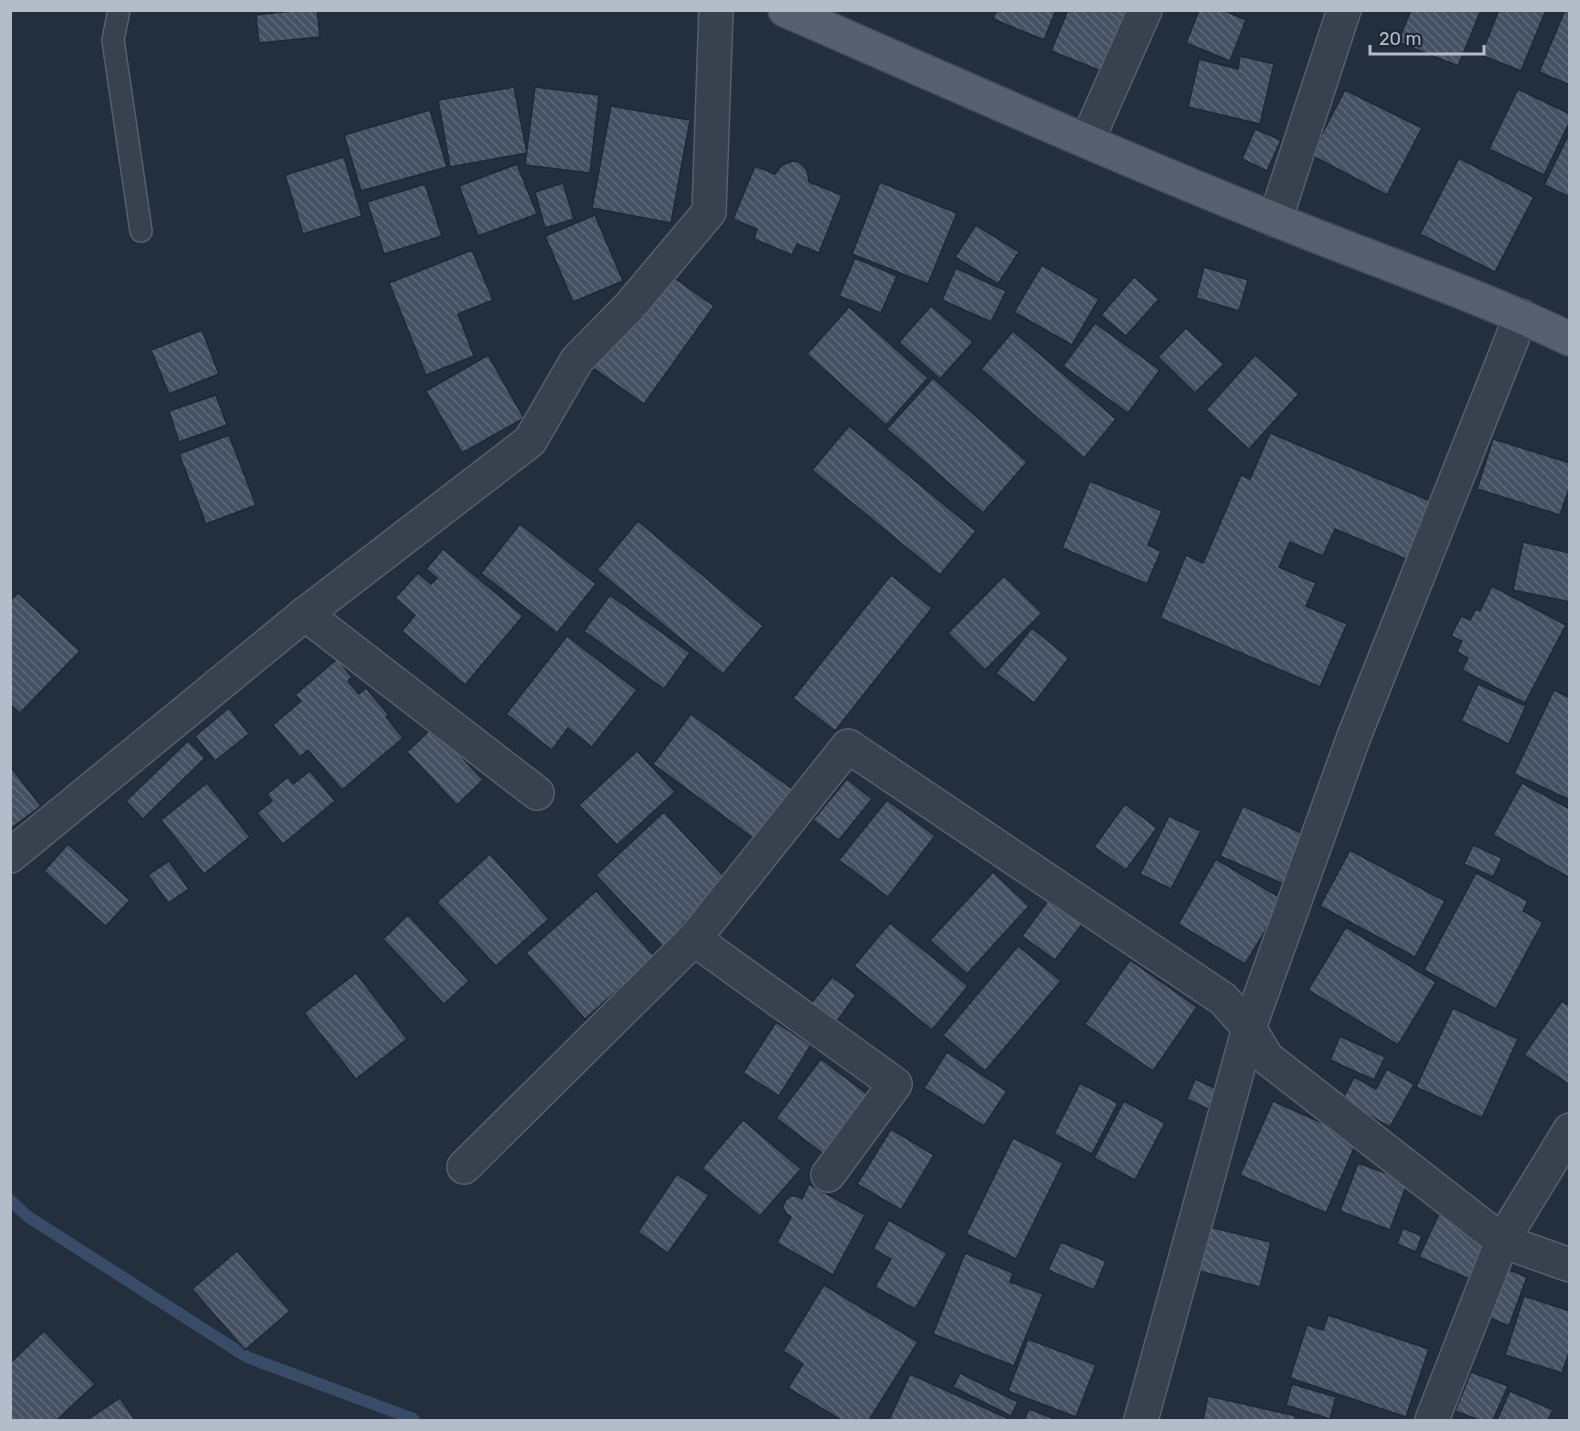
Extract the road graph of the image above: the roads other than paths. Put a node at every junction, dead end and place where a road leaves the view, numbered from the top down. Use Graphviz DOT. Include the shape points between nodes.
graph roads {
  1 [pos="119,10"];
  2 [pos="716,10"];
  3 [pos="785,10"];
  4 [pos="1145,10"];
  5 [pos="1344,10"];
  6 [pos="1086,141"];
  7 [pos="1275,220"];
  8 [pos="141,231"];
  9 [pos="1521,316"];
  10 [pos="1569,339"];
  11 [pos="305,614"];
  12 [pos="537,793"];
  13 [pos="10,856"];
  14 [pos="694,939"];
  15 [pos="1249,1028"];
  16 [pos="1569,1130"];
  17 [pos="464,1167"];
  18 [pos="828,1175"];
  19 [pos="1502,1241"];
  20 [pos="1569,1265"];
  21 [pos="1142,1420"];
  22 [pos="1431,1420"];
  1 -- 8 [label="lane" via="113,40"];
  2 -- 11 [label="street" via="709,212 630,306 578,360 530,441"];
  3 -- 6 [label="main road"];
  4 -- 6 [label="street"];
  5 -- 7 [label="street"];
  6 -- 7 [label="main road"];
  7 -- 9 [label="main road"];
  9 -- 10 [label="main road"];
  9 -- 15 [label="street" via="1353,739"];
  11 -- 12 [label="street"];
  11 -- 13 [label="street"];
  14 -- 15 [label="street" via="848,746 1222,999"];
  14 -- 17 [label="street"];
  14 -- 18 [label="street" via="895,1084"];
  15 -- 19 [label="street" via="1267,1058"];
  15 -- 21 [label="street"];
  16 -- 19 [label="street"];
  19 -- 20 [label="street"];
  19 -- 22 [label="street"];
}
